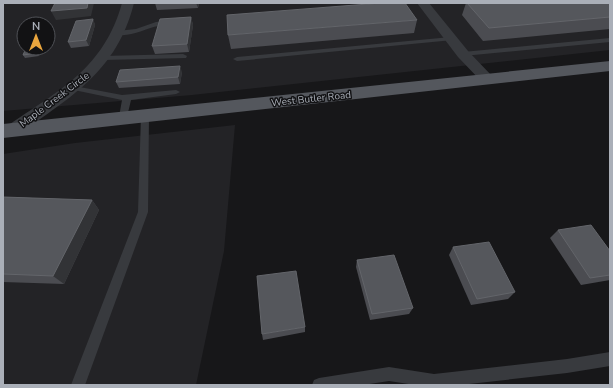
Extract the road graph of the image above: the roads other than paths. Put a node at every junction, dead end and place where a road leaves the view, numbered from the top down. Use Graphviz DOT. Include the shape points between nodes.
graph roads {
  1 [pos="128,3"];
  2 [pos="423,3"];
  3 [pos="182,21"];
  4 [pos="117,33"];
  5 [pos="451,39"];
  6 [pos="610,40"];
  7 [pos="463,54"];
  8 [pos="183,56"];
  9 [pos="103,58"];
  10 [pos="238,59"];
  11 [pos="610,66"];
  12 [pos="487,79"];
  13 [pos="72,87"];
  14 [pos="176,92"];
  15 [pos="127,98"];
  16 [pos="145,115"];
  17 [pos="123,117"];
  18 [pos="8,131"];
  19 [pos="610,359"];
  20 [pos="78,385"];
  21 [pos="319,385"];
  1 -- 4 [label="street, Maple Creek Circle"];
  2 -- 5 [label="street"];
  3 -- 4 [label="lane"];
  4 -- 9 [label="street, Maple Creek Circle"];
  5 -- 7 [label="street"];
  5 -- 10 [label="lane"];
  6 -- 7 [label="lane"];
  7 -- 12 [label="street"];
  8 -- 9 [label="lane"];
  9 -- 13 [label="street, Maple Creek Circle"];
  11 -- 12 [label="main road, West Butler Road"];
  12 -- 16 [label="main road, West Butler Road"];
  13 -- 15 [label="lane"];
  13 -- 18 [label="street, Maple Creek Circle"];
  14 -- 15 [label="lane"];
  15 -- 17 [label="lane"];
  16 -- 17 [label="main road, West Butler Road"];
  16 -- 20 [label="lane" via="142,212"];
  17 -- 18 [label="main road, West Butler Road"];
  19 -- 21 [label="lane" via="434,381 389,374"];
}
